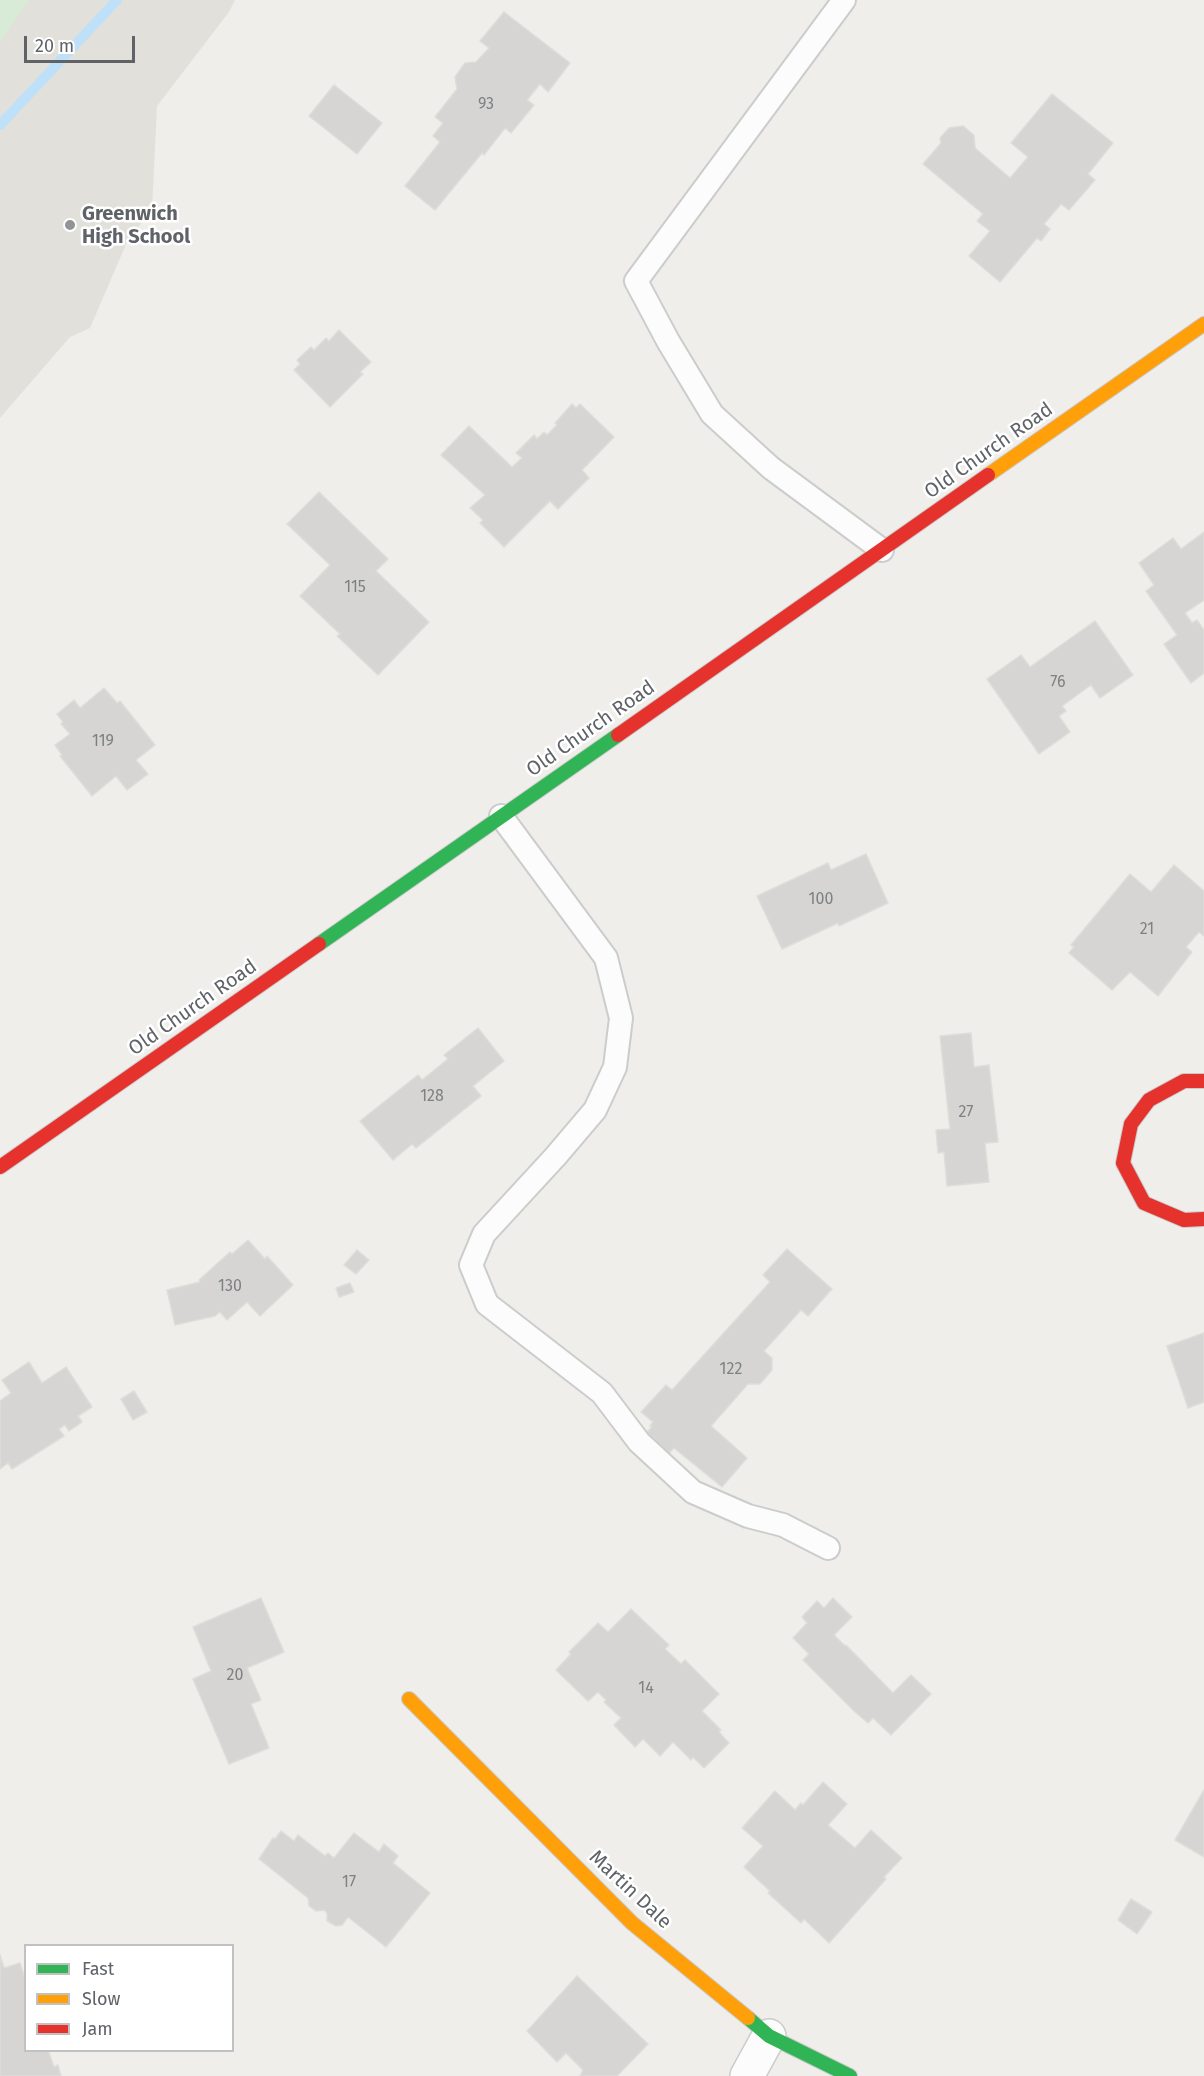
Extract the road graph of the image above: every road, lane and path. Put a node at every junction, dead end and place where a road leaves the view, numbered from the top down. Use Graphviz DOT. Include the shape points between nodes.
graph roads {
  1 [pos="844,0"];
  2 [pos="1204,324"];
  3 [pos="882,550"];
  4 [pos="501,816"];
  5 [pos="1204,1081"];
  6 [pos="0,1167"];
  7 [pos="1204,1219"];
  8 [pos="828,1548"];
  9 [pos="409,1699"];
  10 [pos="769,2036"];
  11 [pos="747,2076"];
  12 [pos="850,2076"];
  1 -- 3 [label="lane" via="636,281 712,414 771,468"];
  2 -- 3 [label="street, Old Church Road"];
  3 -- 4 [label="street, Old Church Road"];
  4 -- 6 [label="street, Old Church Road"];
  4 -- 8 [label="lane" via="606,958 621,1018 615,1067 595,1110 484,1234 471,1265 487,1304 602,1393 639,1443 693,1492 748,1516 783,1525"];
  5 -- 7 [label="street" via="1184,1080 1149,1100 1131,1124 1123,1163 1144,1203 1184,1220"];
  9 -- 10 [label="street, Martin Dale" via="632,1923"];
  10 -- 11 [label="street"];
  10 -- 12 [label="street, Martin Dale"];
}
